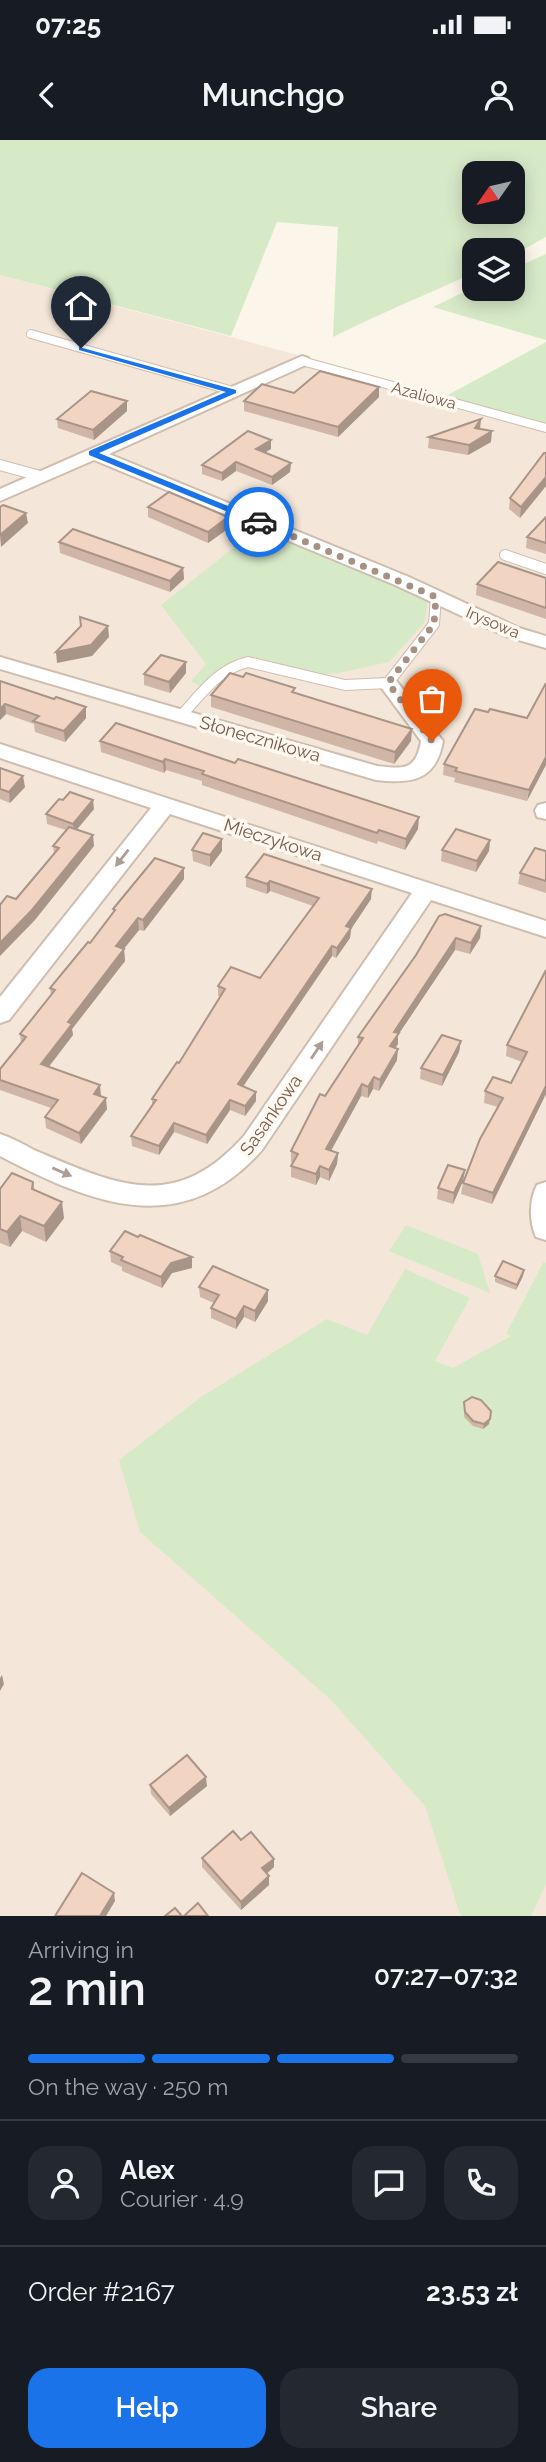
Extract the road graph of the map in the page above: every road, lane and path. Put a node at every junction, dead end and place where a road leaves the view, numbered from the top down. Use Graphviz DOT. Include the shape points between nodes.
graph roads {
  1 [pos="31,334"];
  2 [pos="302,361"];
  3 [pos="233,391"];
  4 [pos="546,428"];
  5 [pos="92,453"];
  6 [pos="0,464"];
  7 [pos="40,476"];
  8 [pos="0,496"];
  9 [pos="505,555"];
  10 [pos="546,569"];
  11 [pos="436,597"];
  12 [pos="546,642"];
  13 [pos="0,663"];
  14 [pos="388,683"];
  15 [pos="181,716"];
  16 [pos="0,751"];
  17 [pos="165,805"];
  18 [pos="426,890"];
  19 [pos="546,929"];
  20 [pos="0,1014"];
  21 [pos="0,1144"];
  22 [pos="546,1192"];
  23 [pos="546,1229"];
  1 -- 3 [label="lane"];
  2 -- 3 [label="street"];
  2 -- 4 [label="lane, Azaliowa"];
  3 -- 5 [label="street"];
  5 -- 7 [label="street"];
  5 -- 11 [label="street, Irysowa"];
  6 -- 7 [label="lane"];
  7 -- 8 [label="street"];
  9 -- 10 [label="lane"];
  11 -- 12 [label="street, Irysowa" via="512,632"];
  11 -- 14 [label="lane" via="434,624"];
  13 -- 15 [label="street, Słonecznikowa"];
  14 -- 15 [label="lane" via="345,685 248,662 219,675"];
  14 -- 15 [label="street, Słonecznikowa" via="432,741 423,767 404,776 376,773"];
  16 -- 17 [label="street, Mieczykowa"];
  17 -- 18 [label="street, Mieczykowa"];
  17 -- 20 [label="street, one-way"];
  18 -- 19 [label="street, Mieczykowa"];
  21 -- 18 [label="street, Sasankowa, one-way" via="104,1190 126,1195 174,1194 217,1178 253,1143"];
  22 -- 23 [label="street"];
}
